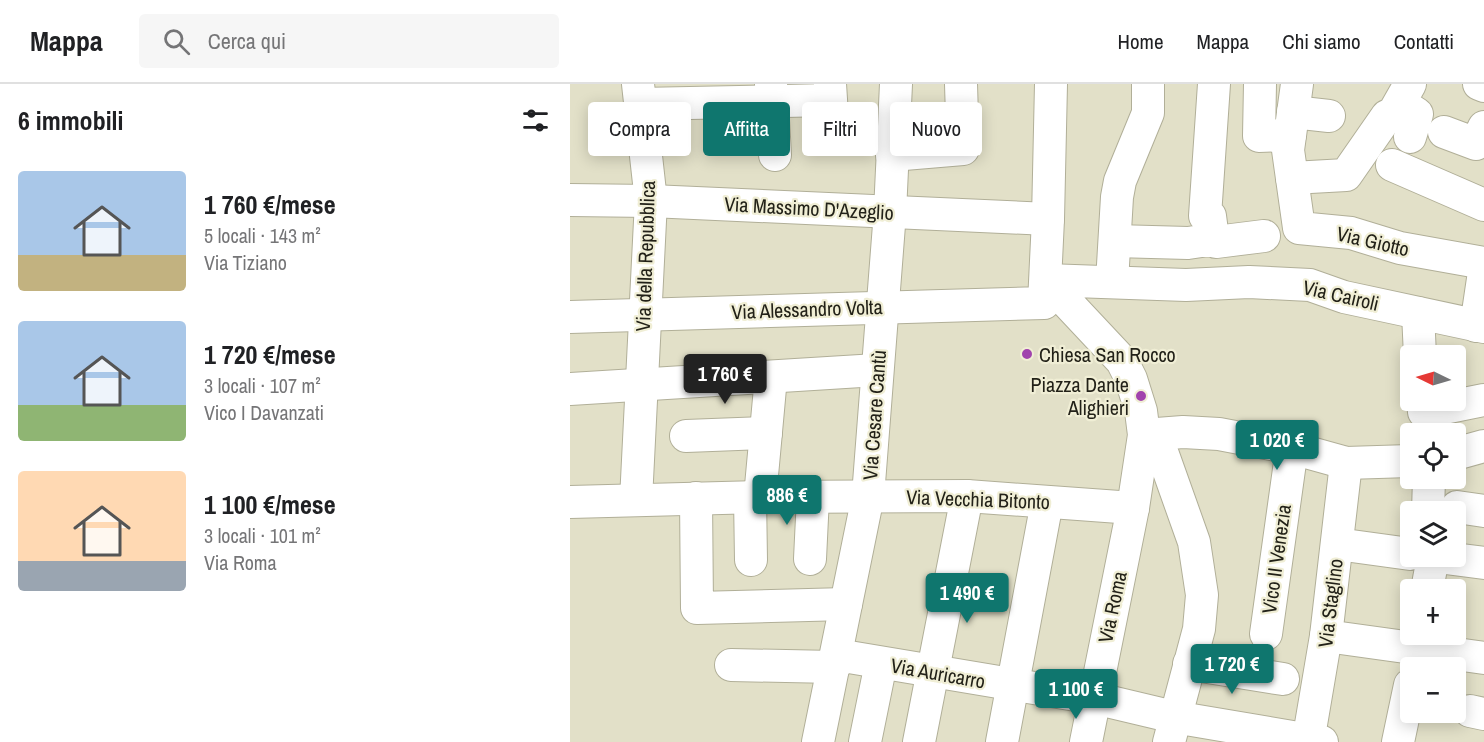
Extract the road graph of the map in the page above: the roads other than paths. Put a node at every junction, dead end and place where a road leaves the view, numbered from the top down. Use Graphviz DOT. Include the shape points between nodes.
graph roads {
  1 [pos="896,84"];
  2 [pos="960,84"];
  3 [pos="1051,84"];
  4 [pos="1148,84"];
  5 [pos="1214,84"];
  6 [pos="1260,84"];
  7 [pos="1479,84"];
  8 [pos="1484,86"];
  9 [pos="1400,91"];
  10 [pos="771,93"];
  11 [pos="639,94"];
  12 [pos="816,102"];
  13 [pos="895,102"];
  14 [pos="961,102"];
  15 [pos="1293,110"];
  16 [pos="1329,116"];
  17 [pos="1484,127"];
  18 [pos="1444,132"];
  19 [pos="1410,137"];
  20 [pos="892,156"];
  21 [pos="1392,165"];
  22 [pos="1292,178"];
  23 [pos="570,200"];
  24 [pos="651,201"];
  25 [pos="1484,205"];
  26 [pos="890,212"];
  27 [pos="1048,219"];
  28 [pos="1264,236"];
  29 [pos="1213,240"];
  30 [pos="1115,241"];
  31 [pos="1484,263"];
  32 [pos="1484,272"];
  33 [pos="1112,282"];
  34 [pos="1045,291"];
  35 [pos="881,307"];
  36 [pos="644,313"];
  37 [pos="1418,313"];
  38 [pos="570,316"];
  39 [pos="1480,326"];
  40 [pos="1419,345"];
  41 [pos="877,370"];
  42 [pos="771,377"];
  43 [pos="641,385"];
  44 [pos="570,389"];
  45 [pos="1484,400"];
  46 [pos="1466,404"];
  47 [pos="766,433"];
  48 [pos="1150,435"];
  49 [pos="686,436"];
  50 [pos="1484,447"];
  51 [pos="1292,448"];
  52 [pos="1466,451"];
  53 [pos="1400,461"];
  54 [pos="1346,463"];
  55 [pos="1439,489"];
  56 [pos="813,496"];
  57 [pos="868,496"];
  58 [pos="967,496"];
  59 [pos="755,497"];
  60 [pos="696,498"];
  61 [pos="636,500"];
  62 [pos="1449,501"];
  63 [pos="570,502"];
  64 [pos="1047,502"];
  65 [pos="1133,508"];
  66 [pos="1337,544"];
  67 [pos="1400,553"];
  68 [pos="810,559"];
  69 [pos="751,560"];
  70 [pos="1466,561"];
  71 [pos="1484,563"];
  72 [pos="846,604"];
  73 [pos="1266,633"];
  74 [pos="1326,636"];
  75 [pos="1417,650"];
  76 [pos="1484,658"];
  77 [pos="835,661"];
  78 [pos="881,663"];
  79 [pos="1189,664"];
  80 [pos="731,665"];
  81 [pos="932,672"];
  82 [pos="1283,678"];
  83 [pos="1013,686"];
  84 [pos="1094,698"];
  85 [pos="1402,723"];
  86 [pos="1171,730"];
  87 [pos="1312,741"];
  88 [pos="818,742"];
  89 [pos="866,742"];
  90 [pos="918,742"];
  91 [pos="1002,742"];
  92 [pos="1086,742"];
  93 [pos="1398,742"];
  1 -- 13 [label="street, Via Cesare Cantù"];
  2 -- 14 [label="street"];
  3 -- 27 [label="street"];
  4 -- 30 [label="street" via="1148,113 1120,181"];
  5 -- 29 [label="street" via="1205,216 1210,216"];
  6 -- 15 [label="street" via="1259,136"];
  7 -- 8 [label="street"];
  9 -- 19 [label="street" via="1417,114"];
  9 -- 22 [label="street" via="1393,114 1387,116 1346,175"];
  10 -- 11 [label="street"];
  10 -- 12 [label="street"];
  11 -- 24 [label="street, Via della Repubblica"];
  15 -- 16 [label="street"];
  15 -- 22 [label="street, Via Giotto" via="1288,150"];
  17 -- 18 [label="street" via="1476,144"];
  20 -- 26 [label="street, Via Cesare Cantù"];
  21 -- 25 [label="street"];
  22 -- 31 [label="street, Via Giotto" via="1299,228 1352,234 1400,248"];
  23 -- 24 [label="street, Via Massimo D'Azeglio"];
  24 -- 26 [label="street, Via Massimo D'Azeglio"];
  24 -- 36 [label="street, Via della Repubblica"];
  26 -- 27 [label="street, Via Massimo D'Azeglio"];
  26 -- 35 [label="street, Via Cesare Cantù"];
  27 -- 34 [label="street"];
  28 -- 29 [label="street"];
  29 -- 30 [label="street"];
  30 -- 33 [label="street"];
  32 -- 39 [label="street"];
  33 -- 34 [label="street"];
  33 -- 37 [label="street, Via Cairoli" via="1310,285 1344,297"];
  34 -- 35 [label="street, Via Alessandro Volta"];
  34 -- 48 [label="street" via="1122,361"];
  35 -- 36 [label="street, Via Alessandro Volta"];
  35 -- 41 [label="street, Via Cesare Cantù"];
  36 -- 38 [label="street, Via Alessandro Volta"];
  36 -- 43 [label="street, Via della Repubblica"];
  37 -- 39 [label="street, Via Cairoli"];
  37 -- 40 [label="street"];
  41 -- 42 [label="street"];
  41 -- 57 [label="street, Via Cesare Cantù"];
  42 -- 43 [label="street"];
  42 -- 47 [label="street"];
  43 -- 44 [label="street"];
  43 -- 61 [label="street, Via della Repubblica"];
  45 -- 46 [label="street"];
  47 -- 49 [label="street"];
  47 -- 59 [label="street"];
  48 -- 51 [label="street" via="1219,434"];
  48 -- 65 [label="street"];
  48 -- 79 [label="street" via="1194,542 1202,595 1199,629"];
  50 -- 52 [label="street"];
  51 -- 54 [label="street"];
  51 -- 73 [label="street, Vico II Venezia"];
  53 -- 54 [label="street"];
  54 -- 66 [label="street, Via Staglino"];
  55 -- 62 [label="street"];
  56 -- 57 [label="street, Via Vecchia Bitonto"];
  56 -- 59 [label="street, Via Vecchia Bitonto"];
  56 -- 68 [label="street"];
  57 -- 58 [label="street, Via Vecchia Bitonto"];
  57 -- 72 [label="street, Via Cesare Cantù"];
  58 -- 64 [label="street, Via Vecchia Bitonto"];
  58 -- 81 [label="street"];
  59 -- 60 [label="street, Via Vecchia Bitonto"];
  59 -- 69 [label="street"];
  60 -- 61 [label="street, Via Vecchia Bitonto"];
  60 -- 72 [label="street" via="697,608"];
  61 -- 63 [label="street, Via Vecchia Bitonto"];
  64 -- 65 [label="street, Via Vecchia Bitonto"];
  64 -- 83 [label="street"];
  65 -- 84 [label="street, Via Roma"];
  66 -- 67 [label="street"];
  66 -- 74 [label="street, Via Staglino"];
  70 -- 71 [label="street"];
  72 -- 77 [label="street, Via Cesare Cantù"];
  74 -- 75 [label="street"];
  74 -- 87 [label="street, Via Staglino"];
  75 -- 76 [label="street"];
  77 -- 78 [label="street, Via Auricarro"];
  77 -- 80 [label="street, Via Auricarro"];
  77 -- 88 [label="street, Via Cesare Cantù"];
  78 -- 81 [label="street, Via Auricarro"];
  78 -- 89 [label="street"];
  79 -- 82 [label="street"];
  79 -- 86 [label="street"];
  81 -- 83 [label="street, Via Auricarro"];
  81 -- 90 [label="street"];
  83 -- 84 [label="street, Via Auricarro"];
  83 -- 91 [label="street"];
  84 -- 86 [label="street, Via Auricarro"];
  84 -- 92 [label="street, Via Roma"];
  85 -- 93 [label="street"];
  86 -- 87 [label="street, Via Auricarro"];
}
